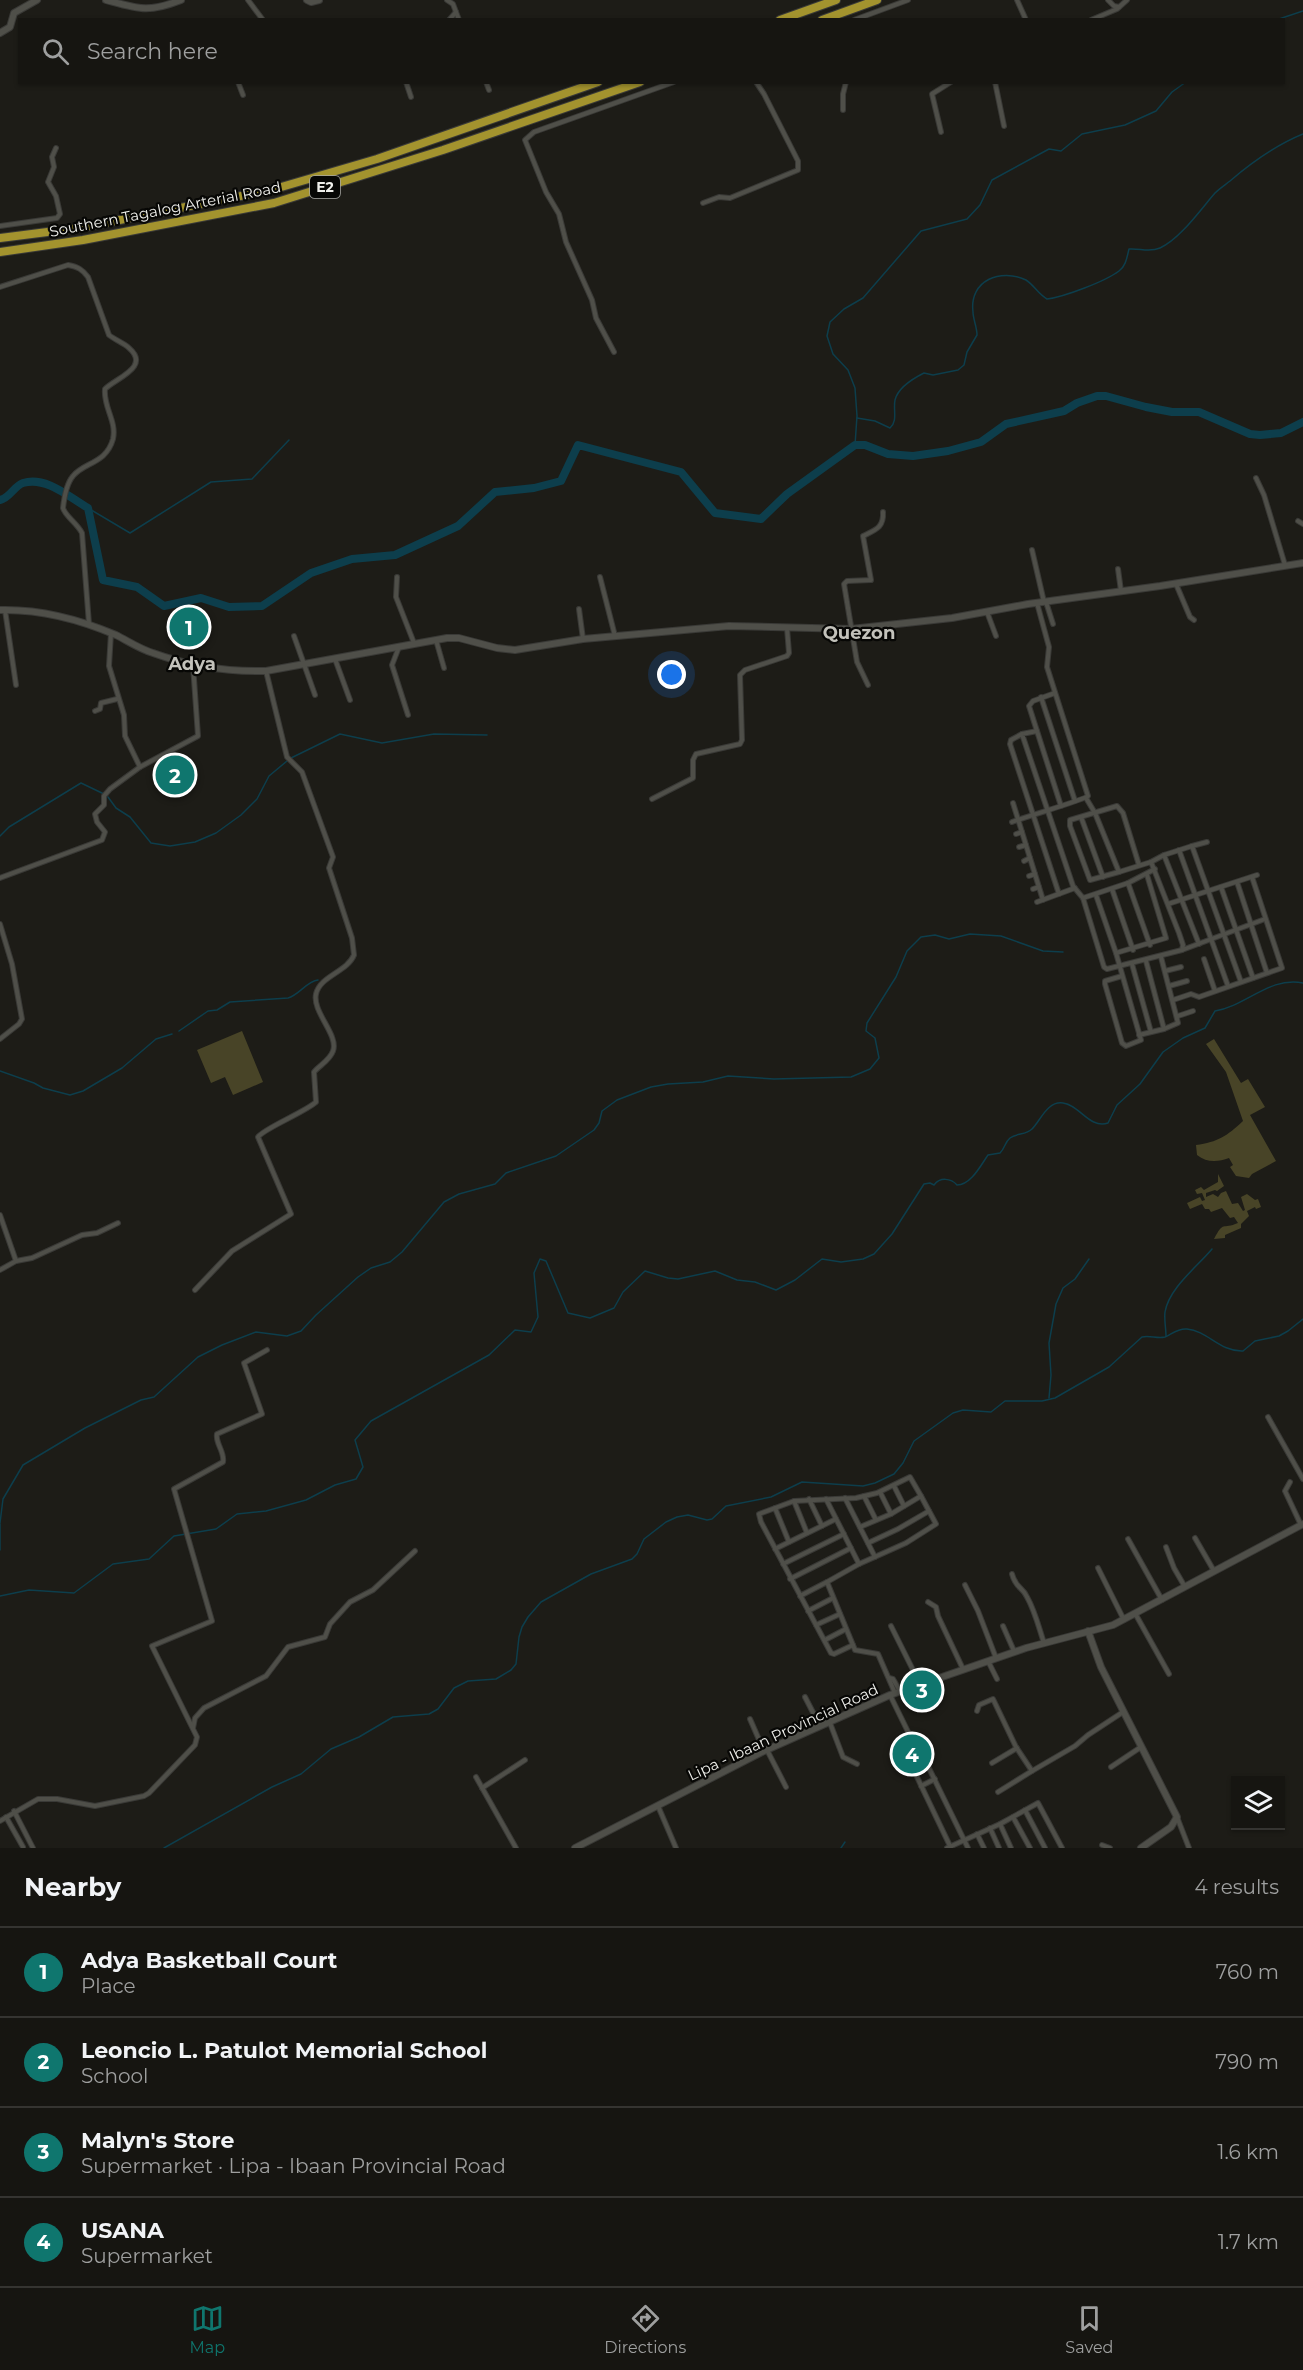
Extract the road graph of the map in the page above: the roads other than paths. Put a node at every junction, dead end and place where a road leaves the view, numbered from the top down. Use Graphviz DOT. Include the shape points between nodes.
graph roads {
  1 [pos="37,0"];
  2 [pos="106,0"];
  3 [pos="182,0"];
  4 [pos="248,0"];
  5 [pos="308,0"];
  6 [pos="319,0"];
  7 [pos="447,0"];
  8 [pos="836,0"];
  9 [pos="877,0"];
  10 [pos="908,0"];
  11 [pos="1017,0"];
  12 [pos="1108,0"];
  13 [pos="1127,0"];
  14 [pos="1119,7"];
  15 [pos="456,12"];
  16 [pos="261,18"];
  17 [pos="451,18"];
  18 [pos="458,18"];
  19 [pos="786,18"];
  20 [pos="828,18"];
  21 [pos="859,18"];
  22 [pos="1025,18"];
  23 [pos="1095,18"];
  24 [pos="0,33"];
  25 [pos="239,84"];
  26 [pos="407,84"];
  27 [pos="487,84"];
  28 [pos="592,84"];
  29 [pos="634,84"];
  30 [pos="668,84"];
  31 [pos="757,84"];
  32 [pos="846,84"];
  33 [pos="948,84"];
  34 [pos="995,84"];
  35 [pos="489,90"];
  36 [pos="243,95"];
  37 [pos="411,97"];
  38 [pos="843,110"];
  39 [pos="1004,126"];
  40 [pos="941,132"];
  41 [pos="56,148"];
  42 [pos="703,203"];
  43 [pos="0,226"];
  44 [pos="0,238"];
  45 [pos="0,252"];
  46 [pos="0,287"];
  47 [pos="614,352"];
  48 [pos="1256,478"];
  49 [pos="883,512"];
  50 [pos="1298,521"];
  51 [pos="1303,524"];
  52 [pos="1032,550"];
  53 [pos="1303,563"];
  54 [pos="1286,566"];
  55 [pos="1118,569"];
  56 [pos="397,577"];
  57 [pos="600,577"];
  58 [pos="1176,584"];
  59 [pos="1121,591"];
  60 [pos="1042,602"];
  61 [pos="579,609"];
  62 [pos="3,610"];
  63 [pos="987,611"];
  64 [pos="1194,620"];
  65 [pos="88,624"];
  66 [pos="1053,624"];
  67 [pos="787,628"];
  68 [pos="851,629"];
  69 [pos="111,633"];
  70 [pos="294,636"];
  71 [pos="615,636"];
  72 [pos="996,636"];
  73 [pos="435,639"];
  74 [pos="583,639"];
  75 [pos="414,643"];
  76 [pos="399,646"];
  77 [pos="334,658"];
  78 [pos="194,664"];
  79 [pos="305,664"];
  80 [pos="444,668"];
  81 [pos="266,671"];
  82 [pos="868,685"];
  83 [pos="16,686"];
  84 [pos="1055,693"];
  85 [pos="315,695"];
  86 [pos="1041,697"];
  87 [pos="117,699"];
  88 [pos="350,700"];
  89 [pos="95,711"];
  90 [pos="408,715"];
  91 [pos="1037,731"];
  92 [pos="1022,734"];
  93 [pos="140,767"];
  94 [pos="1086,798"];
  95 [pos="652,799"];
  96 [pos="1075,801"];
  97 [pos="1013,803"];
  98 [pos="1061,806"];
  99 [pos="1047,809"];
  100 [pos="1034,813"];
  101 [pos="1095,813"];
  102 [pos="1082,817"];
  103 [pos="1018,820"];
  104 [pos="1012,822"];
  105 [pos="1022,832"];
  106 [pos="1016,834"];
  107 [pos="1207,842"];
  108 [pos="1026,845"];
  109 [pos="1192,846"];
  110 [pos="1019,847"];
  111 [pos="1179,850"];
  112 [pos="1164,855"];
  113 [pos="1030,858"];
  114 [pos="1024,861"];
  115 [pos="1151,862"];
  116 [pos="1139,865"];
  117 [pos="1155,869"];
  118 [pos="1119,872"];
  119 [pos="1035,874"];
  120 [pos="1147,875"];
  121 [pos="1257,875"];
  122 [pos="1029,876"];
  123 [pos="1103,877"];
  124 [pos="1251,877"];
  125 [pos="0,878"];
  126 [pos="1237,882"];
  127 [pos="1128,883"];
  128 [pos="1039,887"];
  129 [pos="1221,887"];
  130 [pos="1075,888"];
  131 [pos="1033,889"];
  132 [pos="1112,889"];
  133 [pos="1207,892"];
  134 [pos="1059,894"];
  135 [pos="1096,895"];
  136 [pos="1194,896"];
  137 [pos="1083,898"];
  138 [pos="1043,900"];
  139 [pos="1182,900"];
  140 [pos="1037,902"];
  141 [pos="1168,904"];
  142 [pos="1265,919"];
  143 [pos="0,924"];
  144 [pos="1251,924"];
  145 [pos="1237,930"];
  146 [pos="1225,934"];
  147 [pos="1212,940"];
  148 [pos="1199,944"];
  149 [pos="1150,945"];
  150 [pos="1132,950"];
  151 [pos="1182,950"];
  152 [pos="1116,953"];
  153 [pos="1161,957"];
  154 [pos="1204,959"];
  155 [pos="1146,961"];
  156 [pos="1132,964"];
  157 [pos="1120,966"];
  158 [pos="1181,966"];
  159 [pos="1287,966"];
  160 [pos="1282,968"];
  161 [pos="1165,971"];
  162 [pos="1267,973"];
  163 [pos="1122,976"];
  164 [pos="1253,978"];
  165 [pos="1187,981"];
  166 [pos="1241,982"];
  167 [pos="1169,986"];
  168 [pos="1228,986"];
  169 [pos="1215,991"];
  170 [pos="1173,1000"];
  171 [pos="1193,1011"];
  172 [pos="1178,1016"];
  173 [pos="1164,1029"];
  174 [pos="1152,1032"];
  175 [pos="1139,1035"];
  176 [pos="0,1040"];
  177 [pos="0,1215"];
  178 [pos="118,1223"];
  179 [pos="16,1261"];
  180 [pos="0,1270"];
  181 [pos="195,1290"];
  182 [pos="267,1350"];
  183 [pos="1268,1417"];
  184 [pos="1303,1479"];
  185 [pos="1290,1482"];
  186 [pos="894,1486"];
  187 [pos="880,1492"];
  188 [pos="864,1496"];
  189 [pos="921,1496"];
  190 [pos="845,1498"];
  191 [pos="809,1499"];
  192 [pos="826,1499"];
  193 [pos="794,1501"];
  194 [pos="904,1506"];
  195 [pos="775,1508"];
  196 [pos="929,1511"];
  197 [pos="891,1514"];
  198 [pos="836,1519"];
  199 [pos="876,1520"];
  200 [pos="1302,1524"];
  201 [pos="822,1526"];
  202 [pos="860,1527"];
  203 [pos="807,1533"];
  204 [pos="844,1534"];
  205 [pos="1195,1538"];
  206 [pos="1128,1539"];
  207 [pos="789,1542"];
  208 [pos="868,1543"];
  209 [pos="1166,1547"];
  210 [pos="851,1548"];
  211 [pos="775,1549"];
  212 [pos="415,1551"];
  213 [pos="875,1557"];
  214 [pos="783,1564"];
  215 [pos="859,1564"];
  216 [pos="1098,1568"];
  217 [pos="1214,1571"];
  218 [pos="1012,1574"];
  219 [pos="790,1579"];
  220 [pos="827,1582"];
  221 [pos="965,1586"];
  222 [pos="1186,1588"];
  223 [pos="800,1596"];
  224 [pos="833,1598"];
  225 [pos="1162,1600"];
  226 [pos="928,1602"];
  227 [pos="808,1611"];
  228 [pos="840,1614"];
  229 [pos="1136,1615"];
  230 [pos="1124,1620"];
  231 [pos="816,1625"];
  232 [pos="891,1626"];
  233 [pos="1003,1626"];
  234 [pos="846,1629"];
  235 [pos="1088,1630"];
  236 [pos="825,1640"];
  237 [pos="1044,1643"];
  238 [pos="853,1645"];
  239 [pos="1014,1652"];
  240 [pos="996,1658"];
  241 [pos="988,1660"];
  242 [pos="963,1669"];
  243 [pos="1169,1674"];
  244 [pos="997,1679"];
  245 [pos="920,1684"];
  246 [pos="895,1692"];
  247 [pos="805,1698"];
  248 [pos="977,1711"];
  249 [pos="1123,1712"];
  250 [pos="750,1719"];
  251 [pos="830,1723"];
  252 [pos="821,1727"];
  253 [pos="193,1729"];
  254 [pos="914,1744"];
  255 [pos="1142,1747"];
  256 [pos="1017,1748"];
  257 [pos="766,1750"];
  258 [pos="525,1760"];
  259 [pos="992,1763"];
  260 [pos="857,1764"];
  261 [pos="1111,1767"];
  262 [pos="1032,1771"];
  263 [pos="476,1778"];
  264 [pos="935,1779"];
  265 [pos="921,1786"];
  266 [pos="786,1787"];
  267 [pos="482,1788"];
  268 [pos="998,1792"];
  269 [pos="657,1806"];
  270 [pos="1025,1810"];
  271 [pos="14,1812"];
  272 [pos="1013,1817"];
  273 [pos="1177,1817"];
  274 [pos="6,1818"];
  275 [pos="0,1821"];
  276 [pos="1000,1824"];
  277 [pos="990,1828"];
  278 [pos="977,1834"];
  279 [pos="964,1840"];
  280 [pos="1102,1845"];
  281 [pos="23,1847"];
  282 [pos="33,1848"];
  283 [pos="516,1848"];
  284 [pos="575,1848"];
  285 [pos="676,1848"];
  286 [pos="949,1848"];
  287 [pos="968,1848"];
  288 [pos="984,1848"];
  289 [pos="999,1848"];
  290 [pos="1011,1848"];
  291 [pos="1030,1848"];
  292 [pos="1045,1848"];
  293 [pos="1062,1848"];
  294 [pos="1110,1848"];
  295 [pos="1141,1848"];
  296 [pos="1189,1848"];
  1 -- 24 [label="street" via="14,13 10,27"];
  2 -- 3 [label="street" via="156,9"];
  4 -- 16 [label="street"];
  5 -- 6 [label="street"];
  7 -- 15 [label="street"];
  8 -- 19 [label="highway"];
  9 -- 20 [label="highway"];
  10 -- 21 [label="street"];
  11 -- 22 [label="street"];
  12 -- 14 [label="street"];
  13 -- 14 [label="street"];
  14 -- 23 [label="street"];
  15 -- 17 [label="street"];
  15 -- 18 [label="street"];
  25 -- 36 [label="street"];
  26 -- 37 [label="street"];
  27 -- 35 [label="street"];
  28 -- 44 [label="highway, Southern Tagalog Arterial Road / E2" via="377,159 271,190 79,228"];
  29 -- 45 [label="highway, Southern Tagalog Arterial Road / E2" via="274,203"];
  30 -- 47 [label="street" via="534,132 525,140 559,213 566,242 596,318"];
  31 -- 42 [label="street" via="798,161 798,170 730,198"];
  32 -- 38 [label="street"];
  33 -- 40 [label="street" via="932,94"];
  34 -- 39 [label="street"];
  41 -- 43 [label="street" via="48,182 60,214 57,218"];
  46 -- 65 [label="street" via="68,265 76,267 88,277 108,335 135,354 137,363 133,370 105,389 114,425 109,449 73,476 64,502 64,513 82,533"];
  48 -- 54 [label="street"];
  49 -- 68 [label="street" via="879,528 863,536 872,580 845,582"];
  50 -- 51 [label="street"];
  52 -- 60 [label="street"];
  53 -- 54 [label="street"];
  54 -- 58 [label="street"];
  55 -- 59 [label="street"];
  56 -- 75 [label="street" via="396,597"];
  57 -- 71 [label="street"];
  58 -- 59 [label="street"];
  58 -- 64 [label="street"];
  59 -- 60 [label="street"];
  60 -- 63 [label="street"];
  60 -- 66 [label="street"];
  60 -- 84 [label="street" via="1047,667"];
  61 -- 74 [label="street"];
  62 -- 65 [label="street"];
  62 -- 83 [label="street"];
  63 -- 68 [label="street"];
  63 -- 72 [label="street"];
  65 -- 69 [label="street"];
  67 -- 68 [label="street"];
  67 -- 71 [label="street" via="729,626"];
  67 -- 95 [label="street" via="787,656 745,670 741,675 740,744 696,753 693,778"];
  68 -- 82 [label="street" via="857,662"];
  69 -- 78 [label="street" via="151,653"];
  69 -- 87 [label="street" via="109,666"];
  70 -- 79 [label="street"];
  71 -- 74 [label="street"];
  73 -- 74 [label="street" via="459,638 515,650"];
  73 -- 75 [label="street"];
  73 -- 80 [label="street"];
  75 -- 76 [label="street"];
  76 -- 77 [label="street"];
  76 -- 90 [label="street" via="392,664"];
  77 -- 79 [label="street"];
  77 -- 88 [label="street"];
  78 -- 81 [label="street"];
  78 -- 93 [label="street" via="200,733"];
  79 -- 81 [label="street"];
  79 -- 85 [label="street"];
  81 -- 181 [label="street" via="287,757 302,772 333,857 329,868 354,955 321,985 316,995 316,1006 334,1044 333,1052 314,1072 316,1102 258,1137 291,1214 232,1251"];
  84 -- 86 [label="street"];
  84 -- 94 [label="street"];
  86 -- 91 [label="street" via="1029,706"];
  86 -- 96 [label="street"];
  87 -- 89 [label="street" via="102,703"];
  87 -- 93 [label="street" via="127,741"];
  91 -- 92 [label="street"];
  91 -- 98 [label="street"];
  92 -- 99 [label="street"];
  92 -- 100 [label="street" via="1010,744"];
  93 -- 125 [label="street" via="104,796 104,805 95,814 105,832 102,840"];
  94 -- 96 [label="street"];
  94 -- 101 [label="street"];
  96 -- 98 [label="street"];
  97 -- 103 [label="street"];
  98 -- 99 [label="street"];
  99 -- 100 [label="street"];
  99 -- 130 [label="street"];
  100 -- 103 [label="street"];
  100 -- 134 [label="street"];
  101 -- 102 [label="street"];
  101 -- 116 [label="street" via="1117,806 1121,809"];
  101 -- 118 [label="street"];
  102 -- 123 [label="street"];
  102 -- 123 [label="street" via="1069,822 1088,877"];
  103 -- 104 [label="street"];
  103 -- 105 [label="street"];
  105 -- 106 [label="street"];
  105 -- 108 [label="street"];
  107 -- 109 [label="street"];
  108 -- 110 [label="street"];
  108 -- 113 [label="street"];
  109 -- 111 [label="street"];
  109 -- 133 [label="street"];
  111 -- 112 [label="street"];
  111 -- 136 [label="street"];
  112 -- 115 [label="street"];
  112 -- 139 [label="street"];
  113 -- 114 [label="street"];
  113 -- 119 [label="street"];
  115 -- 116 [label="street"];
  115 -- 117 [label="street"];
  116 -- 118 [label="street"];
  117 -- 120 [label="street"];
  117 -- 141 [label="street"];
  118 -- 123 [label="street"];
  119 -- 122 [label="street"];
  119 -- 128 [label="street"];
  120 -- 127 [label="street"];
  120 -- 149 [label="street" via="1166,938"];
  121 -- 124 [label="street"];
  124 -- 126 [label="street"];
  124 -- 142 [label="street"];
  126 -- 129 [label="street"];
  126 -- 144 [label="street"];
  127 -- 132 [label="street"];
  127 -- 149 [label="street"];
  128 -- 131 [label="street"];
  128 -- 138 [label="street"];
  129 -- 133 [label="street"];
  129 -- 145 [label="street"];
  130 -- 134 [label="street"];
  130 -- 137 [label="street"];
  132 -- 135 [label="street"];
  132 -- 150 [label="street"];
  133 -- 136 [label="street"];
  133 -- 146 [label="street"];
  134 -- 138 [label="street"];
  135 -- 137 [label="street"];
  135 -- 152 [label="street"];
  136 -- 139 [label="street"];
  136 -- 147 [label="street"];
  137 -- 157 [label="street" via="1104,967"];
  138 -- 140 [label="street"];
  139 -- 141 [label="street"];
  139 -- 148 [label="street"];
  141 -- 151 [label="street"];
  142 -- 144 [label="street"];
  142 -- 160 [label="street"];
  143 -- 176 [label="street" via="22,1019"];
  144 -- 145 [label="street"];
  144 -- 162 [label="street"];
  145 -- 146 [label="street"];
  145 -- 164 [label="street"];
  146 -- 147 [label="street"];
  146 -- 166 [label="street"];
  147 -- 148 [label="street"];
  147 -- 168 [label="street"];
  148 -- 151 [label="street"];
  149 -- 150 [label="street"];
  150 -- 152 [label="street"];
  151 -- 153 [label="street"];
  152 -- 157 [label="street"];
  153 -- 155 [label="street"];
  153 -- 161 [label="street"];
  154 -- 169 [label="street"];
  155 -- 156 [label="street"];
  155 -- 173 [label="street"];
  156 -- 157 [label="street"];
  156 -- 174 [label="street"];
  157 -- 163 [label="street"];
  158 -- 161 [label="street"];
  159 -- 160 [label="street"];
  160 -- 162 [label="street"];
  161 -- 167 [label="street"];
  162 -- 164 [label="street"];
  163 -- 175 [label="street"];
  163 -- 175 [label="street" via="1105,984 1123,1045 1139,1043"];
  164 -- 166 [label="street"];
  165 -- 167 [label="street"];
  166 -- 168 [label="street"];
  167 -- 170 [label="street"];
  168 -- 169 [label="street"];
  169 -- 170 [label="street"];
  170 -- 172 [label="street"];
  171 -- 172 [label="street"];
  172 -- 173 [label="street" via="1177,1024"];
  173 -- 174 [label="street"];
  174 -- 175 [label="street"];
  177 -- 179 [label="street"];
  178 -- 179 [label="street"];
  179 -- 180 [label="street"];
  182 -- 253 [label="street" via="244,1363 262,1414 218,1434 223,1462 174,1490 212,1621 152,1646"];
  183 -- 184 [label="street"];
  185 -- 200 [label="street" via="1285,1491"];
  186 -- 187 [label="street"];
  186 -- 189 [label="street" via="910,1477"];
  186 -- 194 [label="street"];
  187 -- 188 [label="street"];
  187 -- 197 [label="street"];
  188 -- 190 [label="street"];
  188 -- 199 [label="street"];
  189 -- 194 [label="street"];
  189 -- 196 [label="street"];
  190 -- 192 [label="street"];
  190 -- 202 [label="street"];
  191 -- 192 [label="street"];
  191 -- 193 [label="street"];
  191 -- 201 [label="street"];
  192 -- 198 [label="street"];
  193 -- 195 [label="street"];
  193 -- 203 [label="street"];
  194 -- 197 [label="street"];
  195 -- 207 [label="street"];
  195 -- 211 [label="street" via="759,1514"];
  196 -- 208 [label="street"];
  196 -- 213 [label="street" via="938,1525"];
  197 -- 199 [label="street"];
  198 -- 201 [label="street"];
  198 -- 204 [label="street"];
  199 -- 202 [label="street"];
  200 -- 217 [label="street, Lipa - Ibaan Provincial Road"];
  201 -- 203 [label="street"];
  202 -- 208 [label="street"];
  203 -- 207 [label="street"];
  204 -- 210 [label="street"];
  204 -- 214 [label="street"];
  205 -- 217 [label="street"];
  206 -- 225 [label="street"];
  207 -- 211 [label="street"];
  208 -- 213 [label="street"];
  209 -- 222 [label="street"];
  210 -- 215 [label="street"];
  210 -- 219 [label="street"];
  211 -- 214 [label="street"];
  212 -- 253 [label="street" via="373,1590 350,1602 324,1637 288,1647 266,1676 200,1712"];
  213 -- 215 [label="street"];
  214 -- 219 [label="street"];
  215 -- 220 [label="street"];
  216 -- 230 [label="street"];
  217 -- 222 [label="street, Lipa - Ibaan Provincial Road"];
  218 -- 237 [label="street" via="1016,1586 1029,1599"];
  219 -- 223 [label="street"];
  220 -- 223 [label="street"];
  220 -- 224 [label="street"];
  221 -- 240 [label="street"];
  222 -- 225 [label="street, Lipa - Ibaan Provincial Road"];
  223 -- 227 [label="street"];
  224 -- 227 [label="street"];
  224 -- 228 [label="street"];
  225 -- 229 [label="street, Lipa - Ibaan Provincial Road"];
  226 -- 242 [label="street" via="936,1607"];
  227 -- 231 [label="street"];
  228 -- 231 [label="street"];
  228 -- 234 [label="street"];
  229 -- 230 [label="street, Lipa - Ibaan Provincial Road"];
  229 -- 243 [label="street"];
  230 -- 235 [label="street, Lipa - Ibaan Provincial Road"];
  231 -- 236 [label="street"];
  232 -- 245 [label="street"];
  233 -- 239 [label="street"];
  234 -- 236 [label="street"];
  234 -- 238 [label="street"];
  235 -- 237 [label="street, Lipa - Ibaan Provincial Road"];
  235 -- 249 [label="street"];
  236 -- 238 [label="street" via="832,1655"];
  237 -- 239 [label="street, Lipa - Ibaan Provincial Road"];
  238 -- 246 [label="street" via="856,1651 876,1653"];
  239 -- 240 [label="street, Lipa - Ibaan Provincial Road"];
  240 -- 241 [label="street, Lipa - Ibaan Provincial Road"];
  241 -- 242 [label="street, Lipa - Ibaan Provincial Road"];
  241 -- 244 [label="street"];
  242 -- 245 [label="street, Lipa - Ibaan Provincial Road"];
  245 -- 246 [label="street, Lipa - Ibaan Provincial Road"];
  246 -- 251 [label="street, Lipa - Ibaan Provincial Road"];
  246 -- 254 [label="street" via="896,1706"];
  247 -- 252 [label="street"];
  248 -- 256 [label="street" via="979,1705 993,1700"];
  249 -- 255 [label="street"];
  249 -- 262 [label="street"];
  250 -- 257 [label="street"];
  251 -- 252 [label="street, Lipa - Ibaan Provincial Road"];
  251 -- 260 [label="street" via="843,1757"];
  252 -- 257 [label="street, Lipa - Ibaan Provincial Road"];
  253 -- 271 [label="street" via="195,1744 144,1796 95,1806 44,1798"];
  254 -- 264 [label="street"];
  254 -- 265 [label="street" via="905,1751"];
  255 -- 261 [label="street"];
  255 -- 273 [label="street"];
  256 -- 259 [label="street"];
  256 -- 262 [label="street"];
  257 -- 266 [label="street"];
  257 -- 269 [label="street, Lipa - Ibaan Provincial Road"];
  258 -- 267 [label="street"];
  262 -- 268 [label="street"];
  263 -- 267 [label="street"];
  264 -- 265 [label="street"];
  264 -- 279 [label="street"];
  265 -- 286 [label="street"];
  267 -- 283 [label="street"];
  269 -- 284 [label="street, Lipa - Ibaan Provincial Road"];
  269 -- 285 [label="street"];
  270 -- 272 [label="street"];
  270 -- 292 [label="street"];
  270 -- 293 [label="street" via="1038,1803"];
  271 -- 274 [label="street"];
  271 -- 282 [label="street"];
  272 -- 276 [label="street"];
  272 -- 291 [label="street"];
  273 -- 295 [label="street" via="1170,1827"];
  273 -- 296 [label="street"];
  274 -- 275 [label="street"];
  274 -- 281 [label="street"];
  276 -- 277 [label="street"];
  276 -- 290 [label="street"];
  277 -- 278 [label="street"];
  277 -- 289 [label="street"];
  278 -- 279 [label="street"];
  278 -- 288 [label="street"];
  279 -- 286 [label="street"];
  279 -- 287 [label="street"];
  280 -- 294 [label="street"];
}
